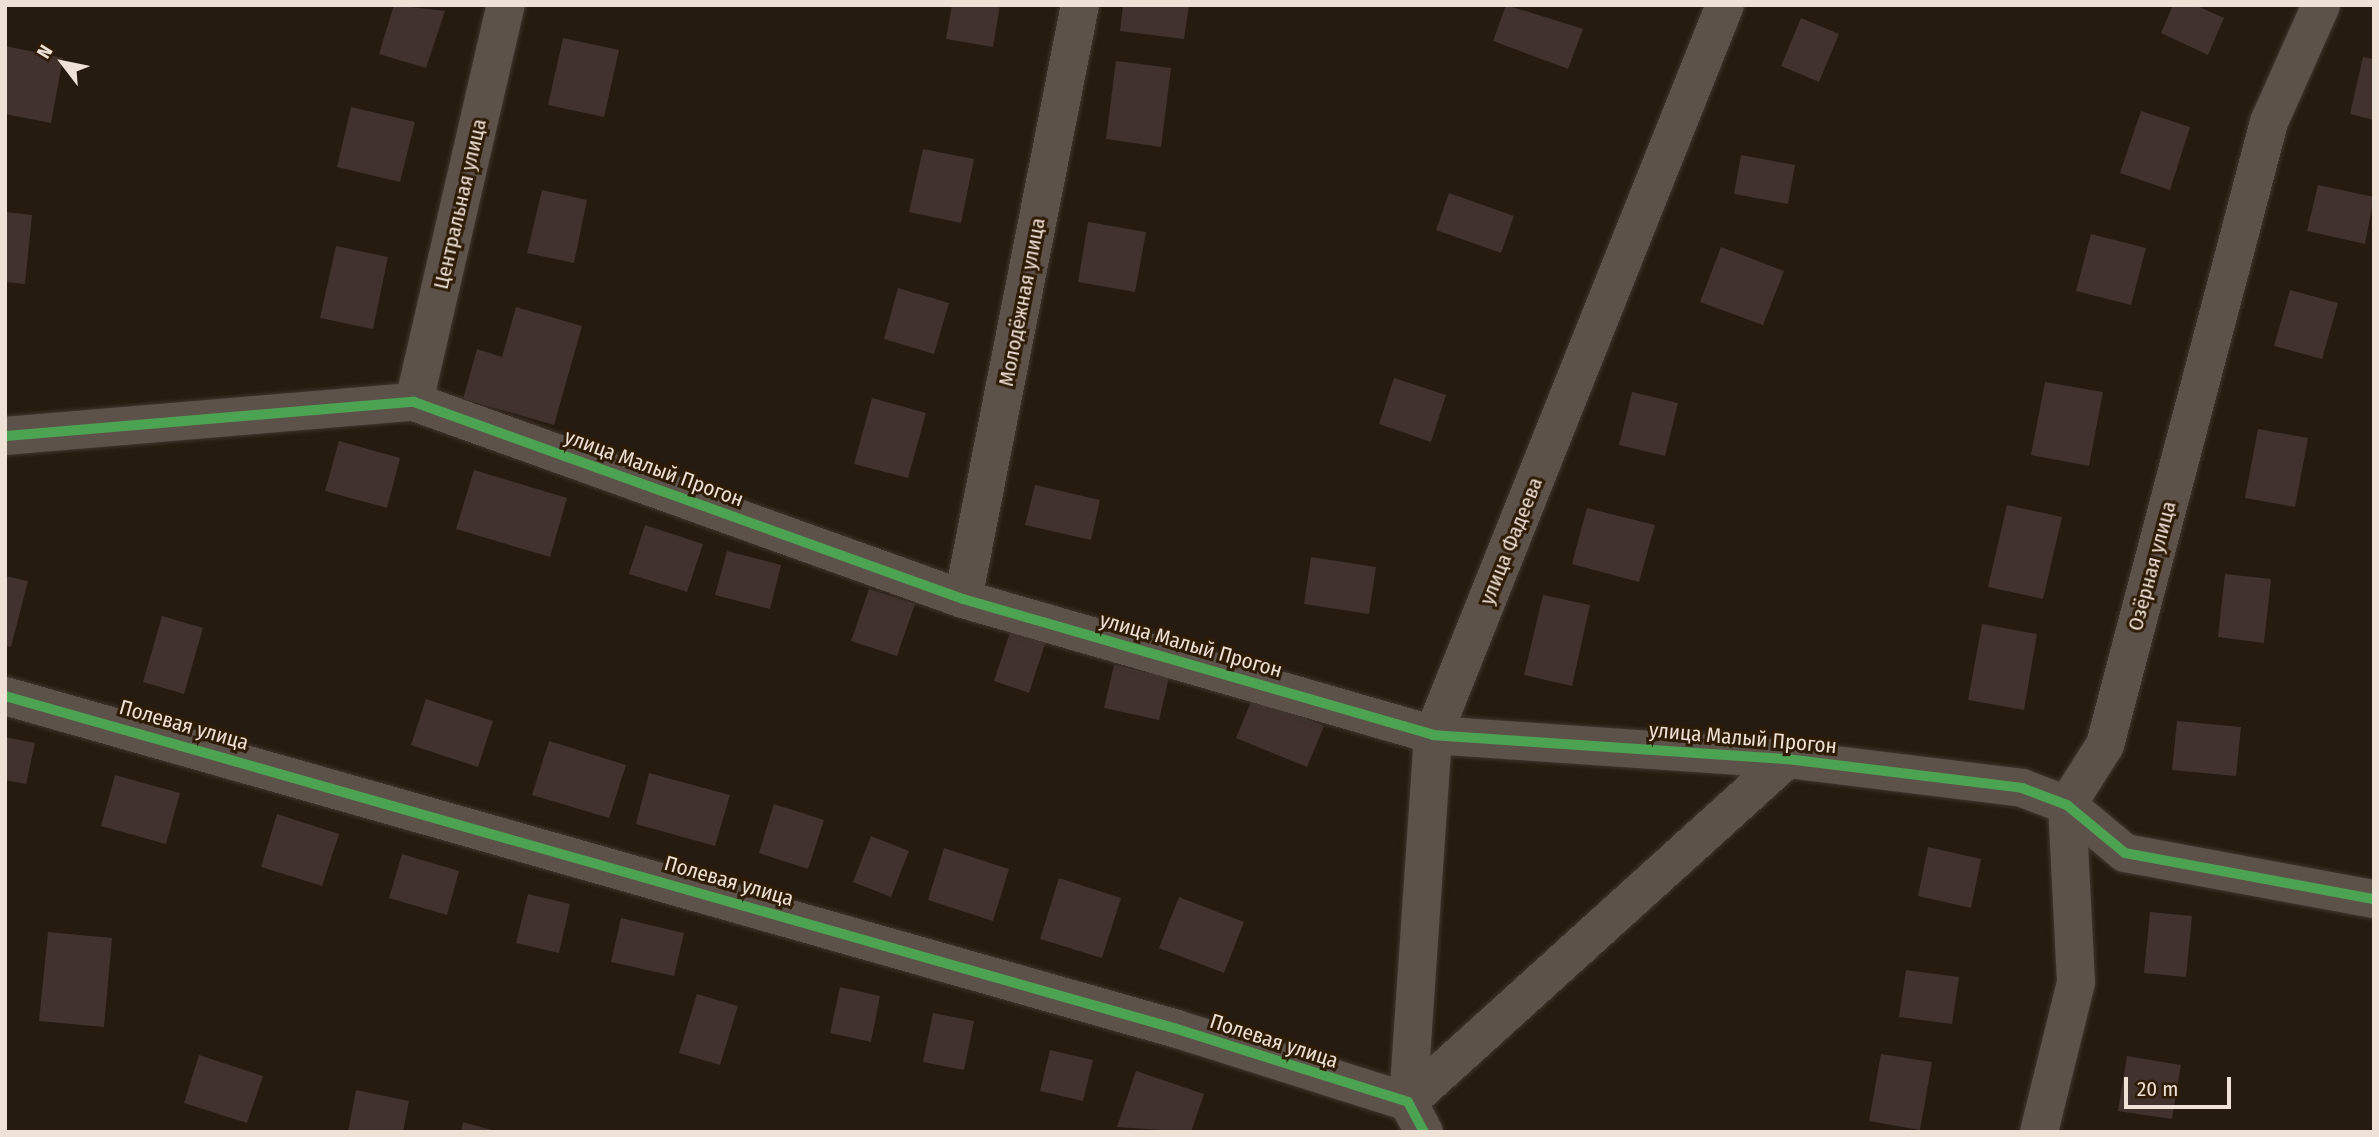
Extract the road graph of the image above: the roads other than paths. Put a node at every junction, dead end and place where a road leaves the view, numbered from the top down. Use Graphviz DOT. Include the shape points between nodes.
graph roads {
  1 [pos="506,5"];
  2 [pos="1080,5"];
  3 [pos="1725,5"];
  4 [pos="2321,5"];
  5 [pos="414,402"];
  6 [pos="5,436"];
  7 [pos="963,598"];
  8 [pos="5,696"];
  9 [pos="1433,735"];
  10 [pos="1787,760"];
  11 [pos="2067,805"];
  12 [pos="2374,899"];
  13 [pos="1416,1117"];
  14 [pos="2039,1132"];
  1 -- 5 [label="street, Центральная улица"];
  2 -- 7 [label="street, Молодёжная улица"];
  3 -- 9 [label="street, улица Фадеева"];
  4 -- 11 [label="street, Озёрная улица" via="2269,122 2105,745"];
  5 -- 6 [label="street, улица Малый Прогон"];
  5 -- 7 [label="street, улица Малый Прогон"];
  7 -- 9 [label="street, улица Малый Прогон"];
  8 -- 13 [label="street, Полевая улица" via="1177,1029"];
  9 -- 10 [label="street, улица Малый Прогон"];
  9 -- 13 [label="street, улица Фадеева"];
  10 -- 11 [label="street, улица Малый Прогон" via="2022,788"];
  10 -- 13 [label="street"];
  11 -- 12 [label="street, улица Малый Прогон" via="2125,853"];
  11 -- 14 [label="street" via="2076,982"];
}
